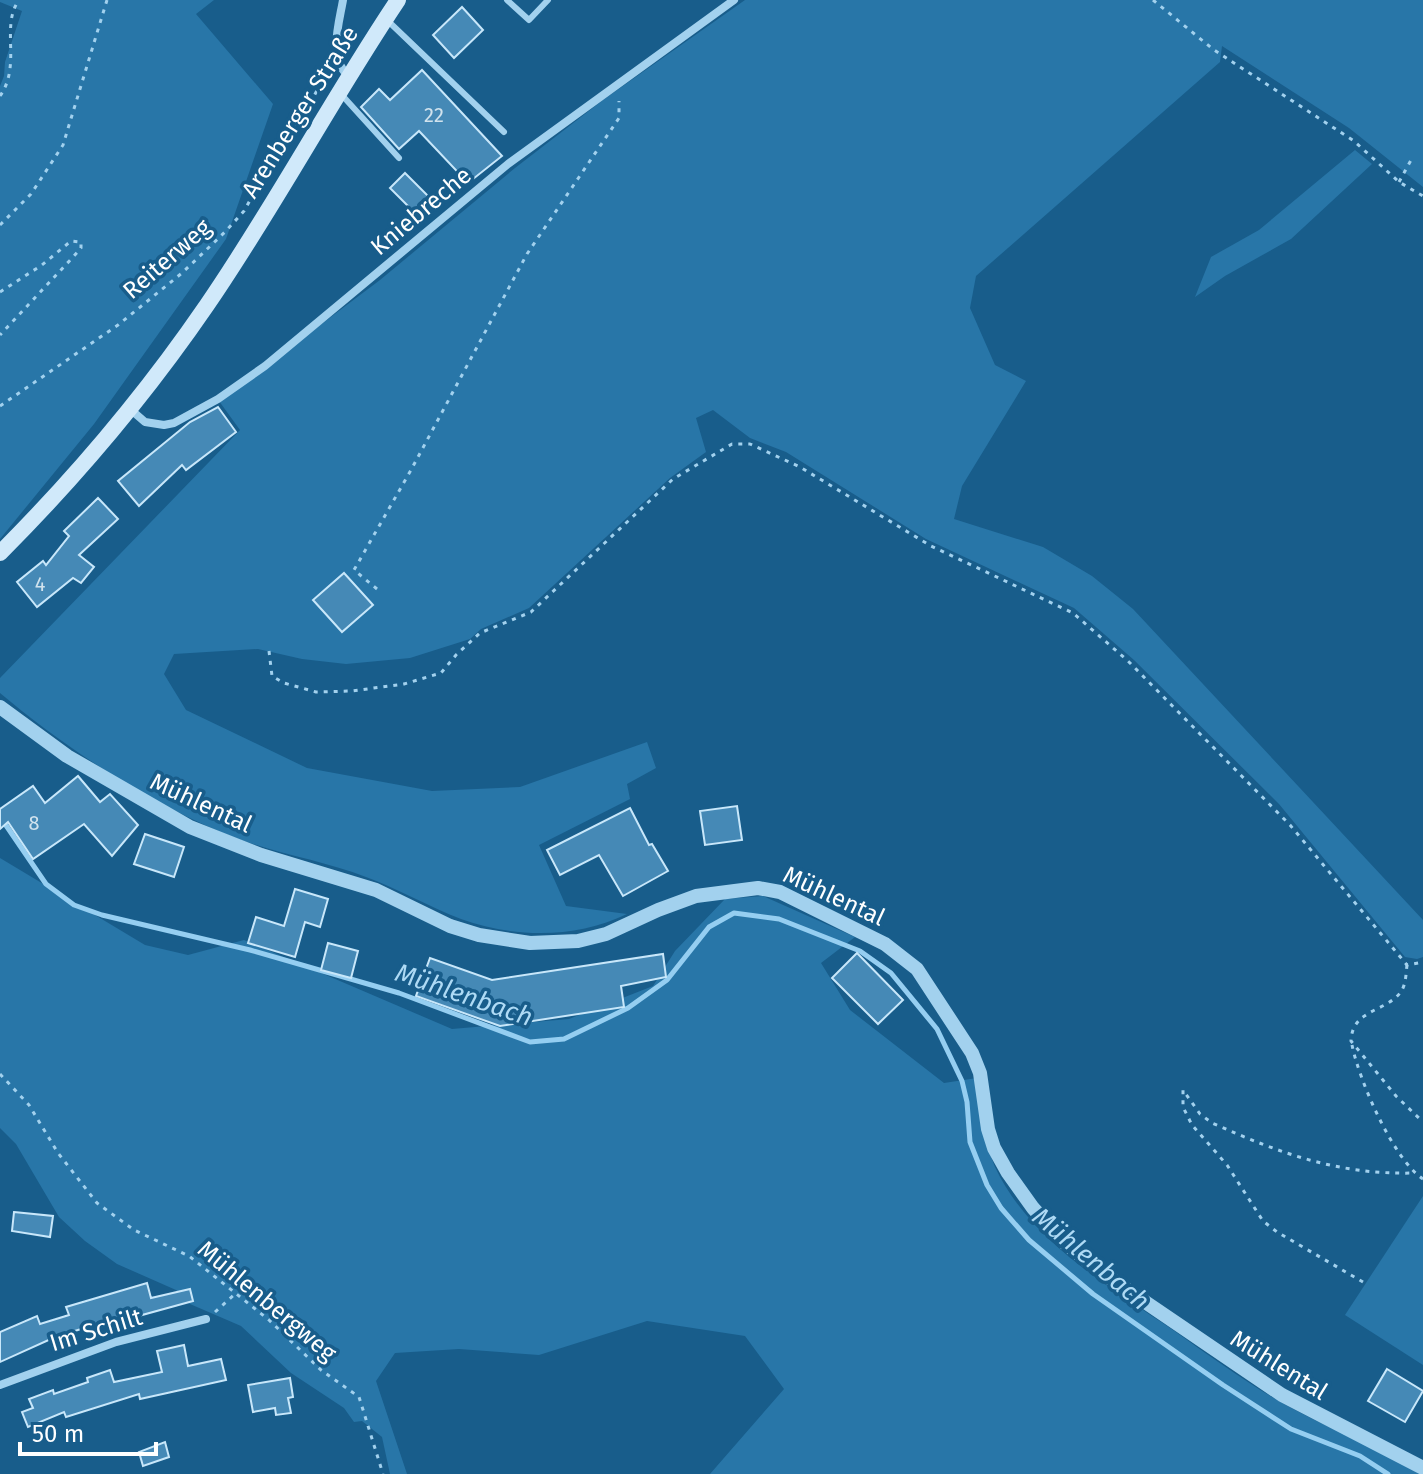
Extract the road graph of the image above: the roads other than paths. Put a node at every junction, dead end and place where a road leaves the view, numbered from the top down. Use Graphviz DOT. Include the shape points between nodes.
graph roads {
  1 [pos="343,0"];
  2 [pos="398,0"];
  3 [pos="507,0"];
  4 [pos="548,0"];
  5 [pos="734,0"];
  6 [pos="385,19"];
  7 [pos="350,77"];
  8 [pos="340,93"];
  9 [pos="504,132"];
  10 [pos="399,158"];
  11 [pos="130,409"];
  12 [pos="0,553"];
  13 [pos="0,707"];
  14 [pos="206,1319"];
  15 [pos="0,1385"];
  16 [pos="1423,1468"];
  1 -- 7 [label="street" via="337,57"];
  2 -- 6 [label="main road, Arenberger Straße"];
  3 -- 4 [label="lane" via="529,20"];
  5 -- 11 [label="street, Kniebreche" via="508,164 218,399 164,425 145,422"];
  6 -- 7 [label="main road, Arenberger Straße"];
  6 -- 9 [label="lane"];
  7 -- 8 [label="main road, Arenberger Straße"];
  8 -- 10 [label="lane"];
  8 -- 11 [label="main road, Arenberger Straße" via="243,249"];
  11 -- 12 [label="main road, Arenberger Straße"];
  13 -- 16 [label="street, Mühlental" via="67,756 190,827 376,890 479,935 530,943 578,941 696,896 758,888 780,892 885,944 917,969 960,1034 980,1073 994,1148 1025,1197 1064,1242 1282,1395"];
  14 -- 15 [label="street, Im Schilt" via="116,1342"];
}
